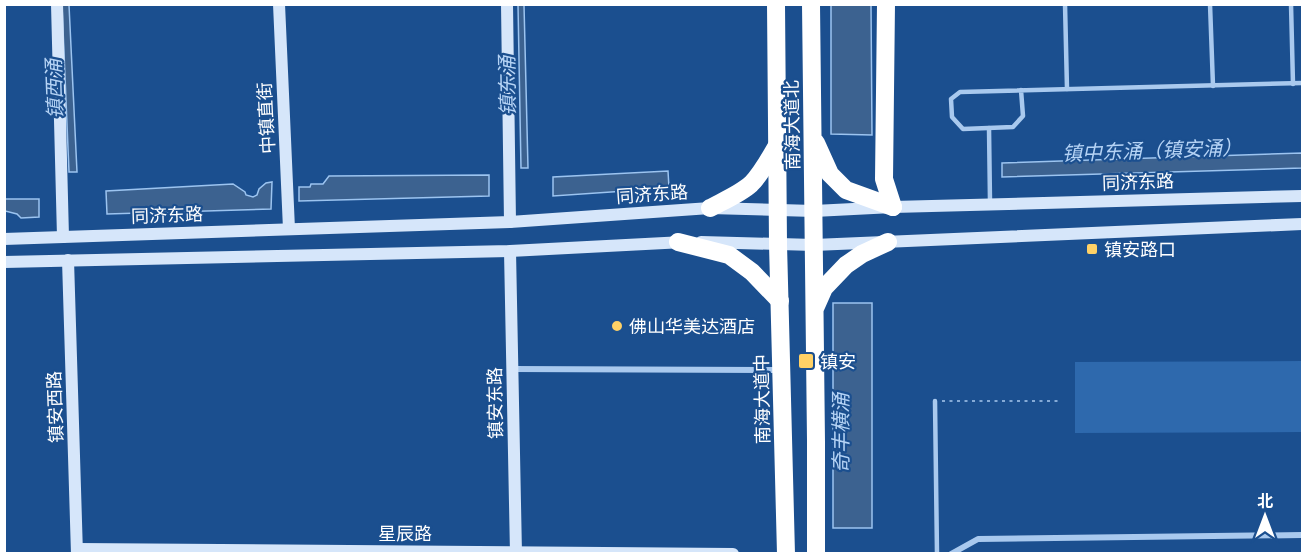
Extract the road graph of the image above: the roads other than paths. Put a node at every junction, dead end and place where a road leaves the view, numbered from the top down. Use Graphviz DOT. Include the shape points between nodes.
graph roads {
  1 [pos="57,4"];
  2 [pos="279,4"];
  3 [pos="507,4"];
  4 [pos="776,4"];
  5 [pos="811,4"];
  6 [pos="886,4"];
  7 [pos="1065,4"];
  8 [pos="1210,4"];
  9 [pos="1291,4"];
  10 [pos="1302,83"];
  11 [pos="1293,84"];
  12 [pos="1213,86"];
  13 [pos="1067,89"];
  14 [pos="1021,90"];
  15 [pos="989,128"];
  16 [pos="813,135"];
  17 [pos="778,144"];
  18 [pos="1302,196"];
  19 [pos="990,204"];
  20 [pos="893,207"];
  21 [pos="710,208"];
  22 [pos="778,209"];
  23 [pos="814,211"];
  24 [pos="510,222"];
  25 [pos="1302,224"];
  26 [pos="289,229"];
  27 [pos="63,237"];
  28 [pos="4,239"];
  29 [pos="678,242"];
  30 [pos="888,242"];
  31 [pos="778,243"];
  32 [pos="814,245"];
  33 [pos="510,251"];
  34 [pos="68,260"];
  35 [pos="4,262"];
  36 [pos="780,301"];
  37 [pos="815,308"];
  38 [pos="512,369"];
  39 [pos="782,369"];
  40 [pos="935,401"];
  41 [pos="1302,535"];
  42 [pos="77,551"];
  43 [pos="516,553"];
  44 [pos="733,554"];
  45 [pos="786,554"];
  46 [pos="816,554"];
  47 [pos="938,554"];
  48 [pos="951,554"];
  1 -- 27 [label="main road"];
  2 -- 26 [label="main road, 中镇直街"];
  3 -- 24 [label="main road"];
  4 -- 17 [label="highway, 南海大道北"];
  5 -- 16 [label="highway, 南海大道北"];
  6 -- 20 [label="highway" via="884,179"];
  7 -- 13 [label="lane"];
  8 -- 12 [label="lane"];
  9 -- 11 [label="lane"];
  10 -- 11 [label="lane"];
  11 -- 12 [label="lane"];
  12 -- 13 [label="lane"];
  13 -- 14 [label="lane"];
  14 -- 15 [label="lane" via="1023,116 1013,127"];
  14 -- 15 [label="lane" via="960,92 951,99 952,117 963,129"];
  15 -- 19 [label="lane"];
  16 -- 20 [label="highway" via="830,174 846,190"];
  16 -- 23 [label="highway, 南海大道北"];
  17 -- 21 [label="highway" via="751,184"];
  17 -- 22 [label="highway, 南海大道北"];
  18 -- 19 [label="main road, 同济东路"];
  19 -- 20 [label="main road, 同济东路"];
  20 -- 23 [label="main road, 同济东路"];
  21 -- 22 [label="main road, 同济东路"];
  21 -- 24 [label="main road, 同济东路"];
  22 -- 23 [label="main road, 同济东路"];
  22 -- 31 [label="highway, 南海大道北"];
  23 -- 32 [label="highway, 南海大道北"];
  24 -- 26 [label="main road, 同济东路"];
  25 -- 30 [label="main road"];
  26 -- 27 [label="main road, 同济东路"];
  27 -- 28 [label="main road, 同济东路"];
  29 -- 31 [label="main road"];
  29 -- 33 [label="main road"];
  29 -- 36 [label="highway" via="729,255"];
  30 -- 32 [label="main road"];
  30 -- 37 [label="highway" via="846,265 824,288"];
  31 -- 32 [label="main road"];
  31 -- 36 [label="highway, 南海大道中"];
  32 -- 37 [label="highway"];
  33 -- 34 [label="main road"];
  33 -- 38 [label="main road, 镇安东路"];
  34 -- 35 [label="main road"];
  34 -- 42 [label="main road, 镇安西路"];
  36 -- 39 [label="highway, 南海大道中"];
  37 -- 46 [label="highway"];
  38 -- 39 [label="street"];
  38 -- 43 [label="main road, 镇安东路"];
  39 -- 45 [label="highway, 南海大道中"];
  40 -- 47 [label="lane"];
  41 -- 48 [label="street" via="978,539"];
  42 -- 43 [label="main road, 星辰路"];
  43 -- 44 [label="main road, 星辰路"];
}
